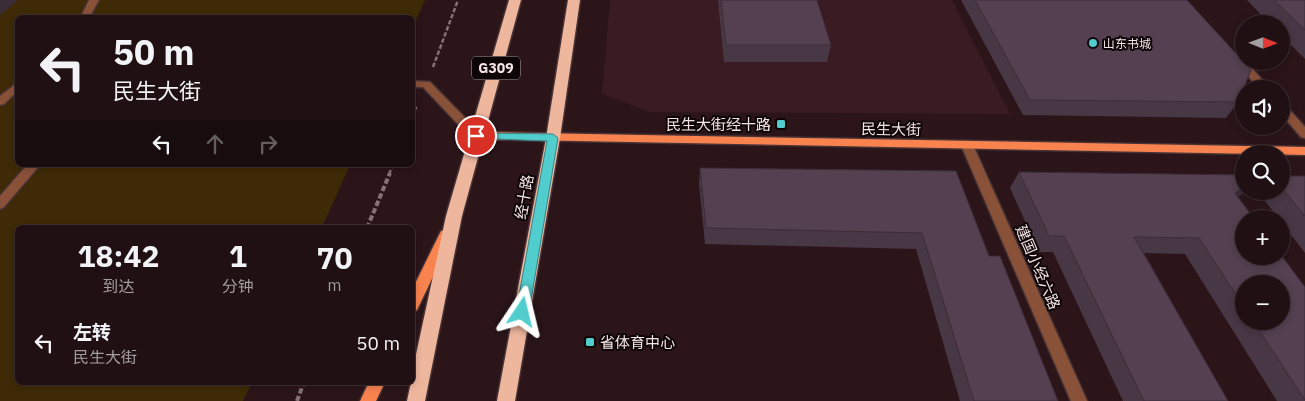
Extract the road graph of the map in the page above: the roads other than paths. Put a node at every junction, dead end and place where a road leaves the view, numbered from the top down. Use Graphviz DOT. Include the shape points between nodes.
graph roads {
  1 [pos="94,0"];
  2 [pos="515,0"];
  3 [pos="574,0"];
  4 [pos="86,15"];
  5 [pos="1232,52"];
  6 [pos="1257,80"];
  7 [pos="415,84"];
  8 [pos="15,88"];
  9 [pos="0,102"];
  10 [pos="1290,117"];
  11 [pos="1305,134"];
  12 [pos="476,136"];
  13 [pos="553,138"];
  14 [pos="968,145"];
  15 [pos="1305,151"];
  16 [pos="32,167"];
  17 [pos="0,204"];
  18 [pos="454,216"];
  19 [pos="415,300"];
  20 [pos="376,385"];
  21 [pos="368,401"];
  22 [pos="416,401"];
  23 [pos="506,401"];
  24 [pos="1078,401"];
  1 -- 4 [label="street"];
  2 -- 12 [label="highway, G309"];
  3 -- 13 [label="highway, 经十路"];
  5 -- 6 [label="street"];
  7 -- 12 [label="street" via="426,84"];
  8 -- 9 [label="street"];
  10 -- 11 [label="street"];
  12 -- 13 [label="main road, 民生大街"];
  12 -- 18 [label="highway, G309"];
  13 -- 14 [label="main road, 民生大街"];
  13 -- 23 [label="highway, 经十路"];
  14 -- 15 [label="main road, 民生大街"];
  14 -- 24 [label="street, 建国小经六路"];
  16 -- 17 [label="street"];
  18 -- 19 [label="main road"];
  18 -- 22 [label="highway, G309"];
  20 -- 21 [label="main road"];
}
